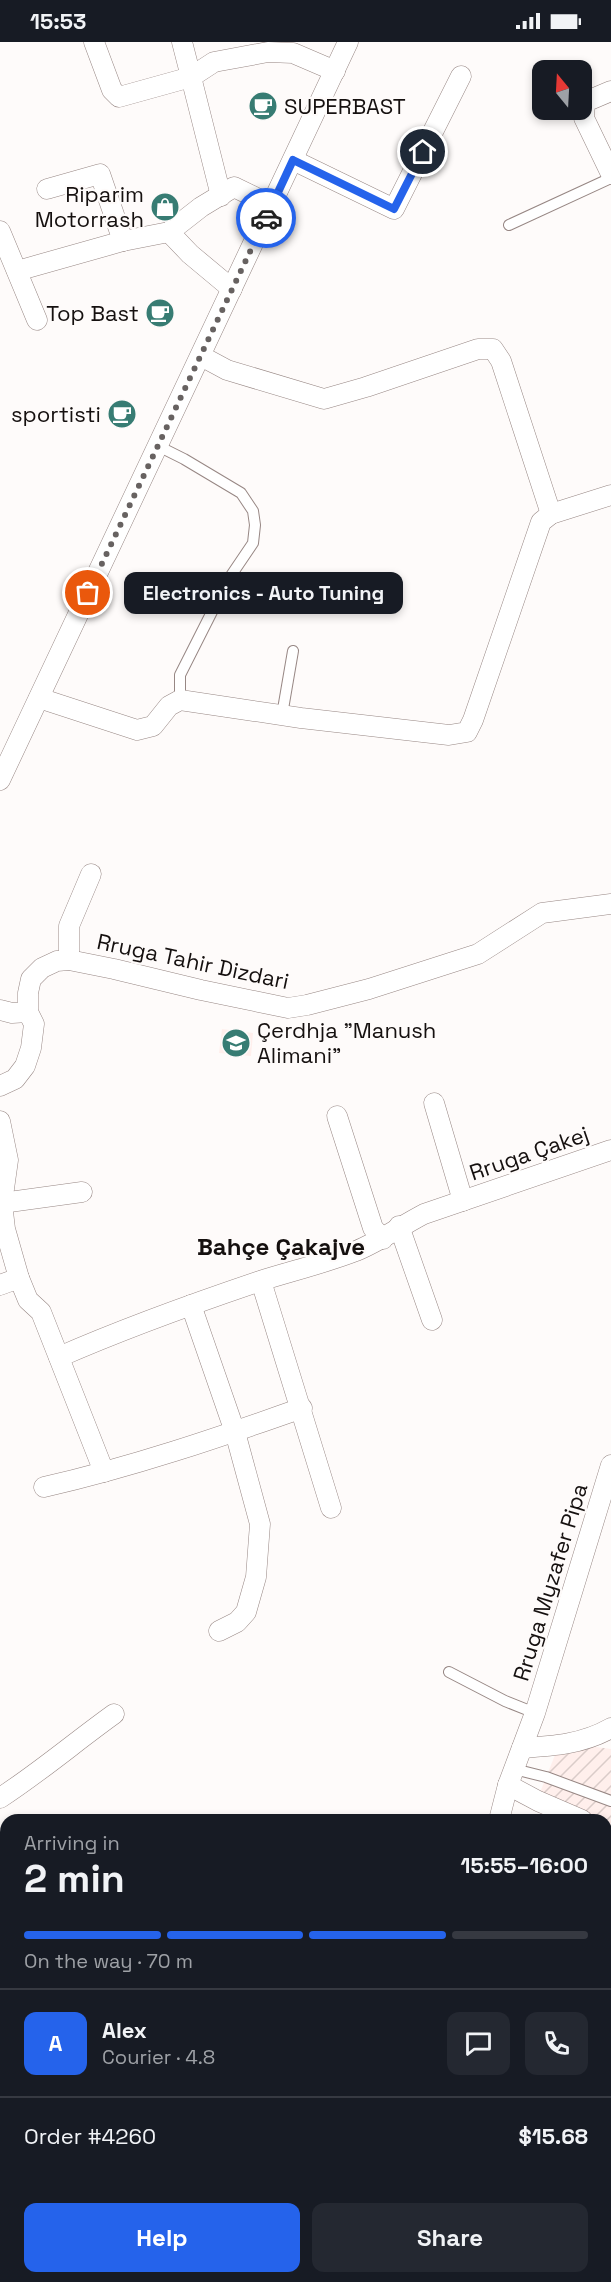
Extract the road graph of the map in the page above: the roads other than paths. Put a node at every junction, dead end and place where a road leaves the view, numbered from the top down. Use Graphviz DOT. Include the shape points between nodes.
graph roads {
  1 [pos="94,42"];
  2 [pos="182,42"];
  3 [pos="348,42"];
  4 [pos="335,71"];
  5 [pos="191,76"];
  6 [pos="461,76"];
  7 [pos="611,91"];
  8 [pos="293,160"];
  9 [pos="611,176"];
  10 [pos="47,189"];
  11 [pos="220,196"];
  12 [pos="272,205"];
  13 [pos="509,225"];
  14 [pos="0,231"];
  15 [pos="169,232"];
  16 [pos="123,241"];
  17 [pos="16,271"];
  18 [pos="232,289"];
  19 [pos="37,320"];
  20 [pos="201,356"];
  21 [pos="158,446"];
  22 [pos="611,495"];
  23 [pos="551,514"];
  24 [pos="293,651"];
  25 [pos="39,698"];
  26 [pos="180,700"];
  27 [pos="282,715"];
  28 [pos="0,780"];
  29 [pos="91,874"];
  30 [pos="611,904"];
  31 [pos="69,960"];
  32 [pos="0,1010"];
  33 [pos="28,1012"];
  34 [pos="0,1086"];
  35 [pos="434,1103"];
  36 [pos="337,1116"];
  37 [pos="0,1121"];
  38 [pos="611,1150"];
  39 [pos="82,1192"];
  40 [pos="463,1201"];
  41 [pos="2,1203"];
  42 [pos="399,1226"];
  43 [pos="383,1239"];
  44 [pos="19,1278"];
  45 [pos="261,1281"];
  46 [pos="0,1285"];
  47 [pos="191,1305"];
  48 [pos="432,1320"];
  49 [pos="59,1357"];
  50 [pos="302,1408"];
  51 [pos="235,1432"];
  52 [pos="610,1471"];
  53 [pos="104,1472"];
  54 [pos="44,1487"];
  55 [pos="332,1508"];
  56 [pos="219,1631"];
  57 [pos="449,1672"];
  58 [pos="535,1713"];
  59 [pos="114,1714"];
  60 [pos="611,1728"];
  61 [pos="522,1748"];
  62 [pos="511,1777"];
  63 [pos="0,1798"];
  64 [pos="611,1801"];
  65 [pos="501,1814"];
  66 [pos="568,1814"];
  1 -- 5 [label="street" via="112,90 120,97"];
  2 -- 5 [label="street"];
  3 -- 4 [label="street"];
  4 -- 5 [label="street" via="293,52 268,52 214,62"];
  4 -- 8 [label="street"];
  5 -- 11 [label="street"];
  6 -- 8 [label="street" via="394,209"];
  7 -- 9 [label="street" via="585,102 584,109 584,118"];
  8 -- 12 [label="street"];
  9 -- 13 [label="lane"];
  10 -- 16 [label="street" via="100,174"];
  11 -- 12 [label="street" via="234,187"];
  11 -- 15 [label="street"];
  12 -- 18 [label="street"];
  14 -- 17 [label="street"];
  15 -- 16 [label="street"];
  15 -- 18 [label="street"];
  16 -- 17 [label="street"];
  17 -- 19 [label="street"];
  18 -- 20 [label="street"];
  20 -- 21 [label="street"];
  20 -- 23 [label="street" via="227,370 324,399 478,349 493,349 501,361"];
  21 -- 25 [label="street"];
  21 -- 26 [label="lane" via="241,493 253,511 255,525 253,543 228,580 180,675"];
  22 -- 23 [label="street"];
  23 -- 27 [label="street" via="536,532 467,732 449,735"];
  24 -- 27 [label="lane"];
  25 -- 26 [label="street" via="137,730 153,726 169,706"];
  25 -- 28 [label="street"];
  26 -- 27 [label="street"];
  29 -- 31 [label="street, Rruga Tahir Dizdari" via="69,926"];
  30 -- 31 [label="street, Rruga Tahir Dizdari" via="542,913 478,954 288,1008"];
  31 -- 33 [label="street, Rruga Tahir Dizdari" via="49,964 31,979"];
  32 -- 33 [label="street"];
  33 -- 34 [label="street, Rruga Tahir Dizdari" via="34,1024 25,1066 15,1079"];
  35 -- 40 [label="street, Rruga Çakej"];
  36 -- 43 [label="street" via="373,1228"];
  37 -- 41 [label="street" via="8,1160"];
  38 -- 40 [label="street, Rruga Çakej"];
  39 -- 41 [label="street"];
  40 -- 42 [label="street, Rruga Çakej"];
  41 -- 44 [label="street"];
  42 -- 43 [label="street, Rruga Çakej"];
  42 -- 48 [label="street"];
  43 -- 45 [label="street, Rruga Çakej"];
  44 -- 46 [label="street"];
  44 -- 49 [label="street" via="28,1300 41,1312"];
  45 -- 47 [label="street, Rruga Çakej"];
  45 -- 50 [label="street"];
  47 -- 49 [label="street, Rruga Çakej"];
  47 -- 51 [label="street"];
  49 -- 53 [label="street"];
  50 -- 51 [label="street"];
  50 -- 55 [label="street"];
  51 -- 53 [label="street"];
  51 -- 56 [label="street" via="260,1524 256,1577 246,1612"];
  52 -- 58 [label="street, Rruga Myzafer Pipa"];
  53 -- 54 [label="street"];
  57 -- 58 [label="lane, Rruga Myzafer Pipa"];
  58 -- 61 [label="street, Rruga Myzafer Pipa"];
  59 -- 63 [label="street"];
  60 -- 61 [label="street" via="574,1743"];
  61 -- 62 [label="street, Rruga Myzafer Pipa"];
  62 -- 64 [label="lane" via="546,1777"];
  62 -- 65 [label="street, Rruga Myzafer Pipa"];
  62 -- 66 [label="street" via="538,1801"];
}
